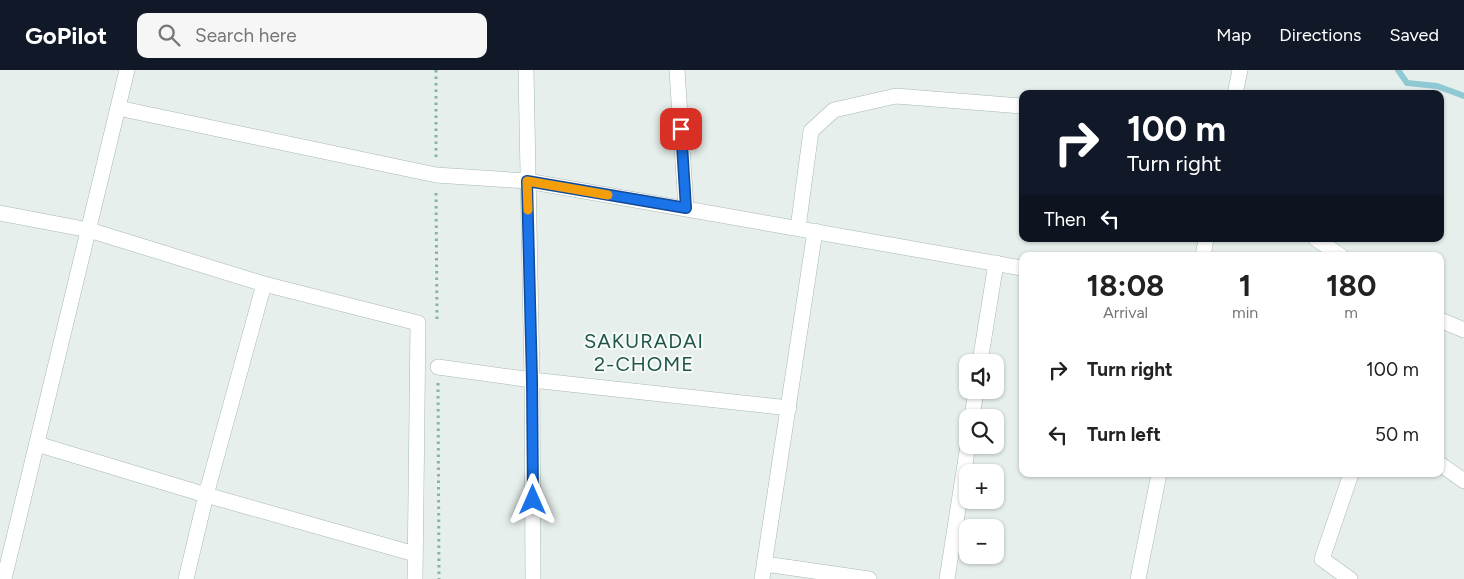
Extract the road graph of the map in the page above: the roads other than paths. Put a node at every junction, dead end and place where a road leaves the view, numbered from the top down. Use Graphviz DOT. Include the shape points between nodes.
graph roads {
  1 [pos="127,70"];
  2 [pos="526,70"];
  3 [pos="677,70"];
  4 [pos="1240,70"];
  5 [pos="1236,90"];
  6 [pos="1019,106"];
  7 [pos="118,108"];
  8 [pos="527,181"];
  9 [pos="686,208"];
  10 [pos="0,213"];
  11 [pos="798,228"];
  12 [pos="89,230"];
  13 [pos="815,231"];
  14 [pos="1320,242"];
  15 [pos="1335,252"];
  16 [pos="996,263"];
  17 [pos="1019,267"];
  18 [pos="264,284"];
  19 [pos="1444,322"];
  20 [pos="1464,330"];
  21 [pos="981,354"];
  22 [pos="438,367"];
  23 [pos="532,380"];
  24 [pos="789,408"];
  25 [pos="37,444"];
  26 [pos="967,454"];
  27 [pos="1444,467"];
  28 [pos="1158,477"];
  29 [pos="1350,477"];
  30 [pos="1464,481"];
  31 [pos="206,495"];
  32 [pos="415,554"];
  33 [pos="764,572"];
  34 [pos="4,579"];
  35 [pos="186,579"];
  36 [pos="415,579"];
  37 [pos="533,579"];
  38 [pos="869,579"];
  39 [pos="947,579"];
  40 [pos="1138,579"];
  41 [pos="1350,579"];
  1 -- 7 [label="street"];
  2 -- 8 [label="street"];
  3 -- 9 [label="street"];
  4 -- 5 [label="street"];
  6 -- 11 [label="street" via="896,96 834,110 810,131"];
  7 -- 8 [label="street" via="436,176"];
  7 -- 12 [label="street"];
  8 -- 9 [label="street"];
  8 -- 23 [label="street"];
  9 -- 11 [label="street"];
  10 -- 12 [label="street"];
  11 -- 13 [label="street"];
  12 -- 18 [label="street"];
  12 -- 25 [label="street"];
  13 -- 16 [label="street"];
  13 -- 24 [label="street"];
  14 -- 15 [label="street"];
  16 -- 17 [label="street"];
  16 -- 21 [label="street"];
  18 -- 31 [label="street"];
  18 -- 32 [label="street" via="418,322"];
  19 -- 20 [label="street"];
  22 -- 23 [label="street"];
  23 -- 24 [label="street"];
  23 -- 37 [label="street"];
  24 -- 33 [label="street"];
  25 -- 31 [label="street"];
  25 -- 34 [label="street"];
  26 -- 39 [label="street"];
  27 -- 30 [label="street"];
  28 -- 40 [label="street"];
  29 -- 41 [label="street" via="1322,559"];
  31 -- 32 [label="street"];
  31 -- 35 [label="street"];
  32 -- 36 [label="street"];
  33 -- 38 [label="street"];
}
